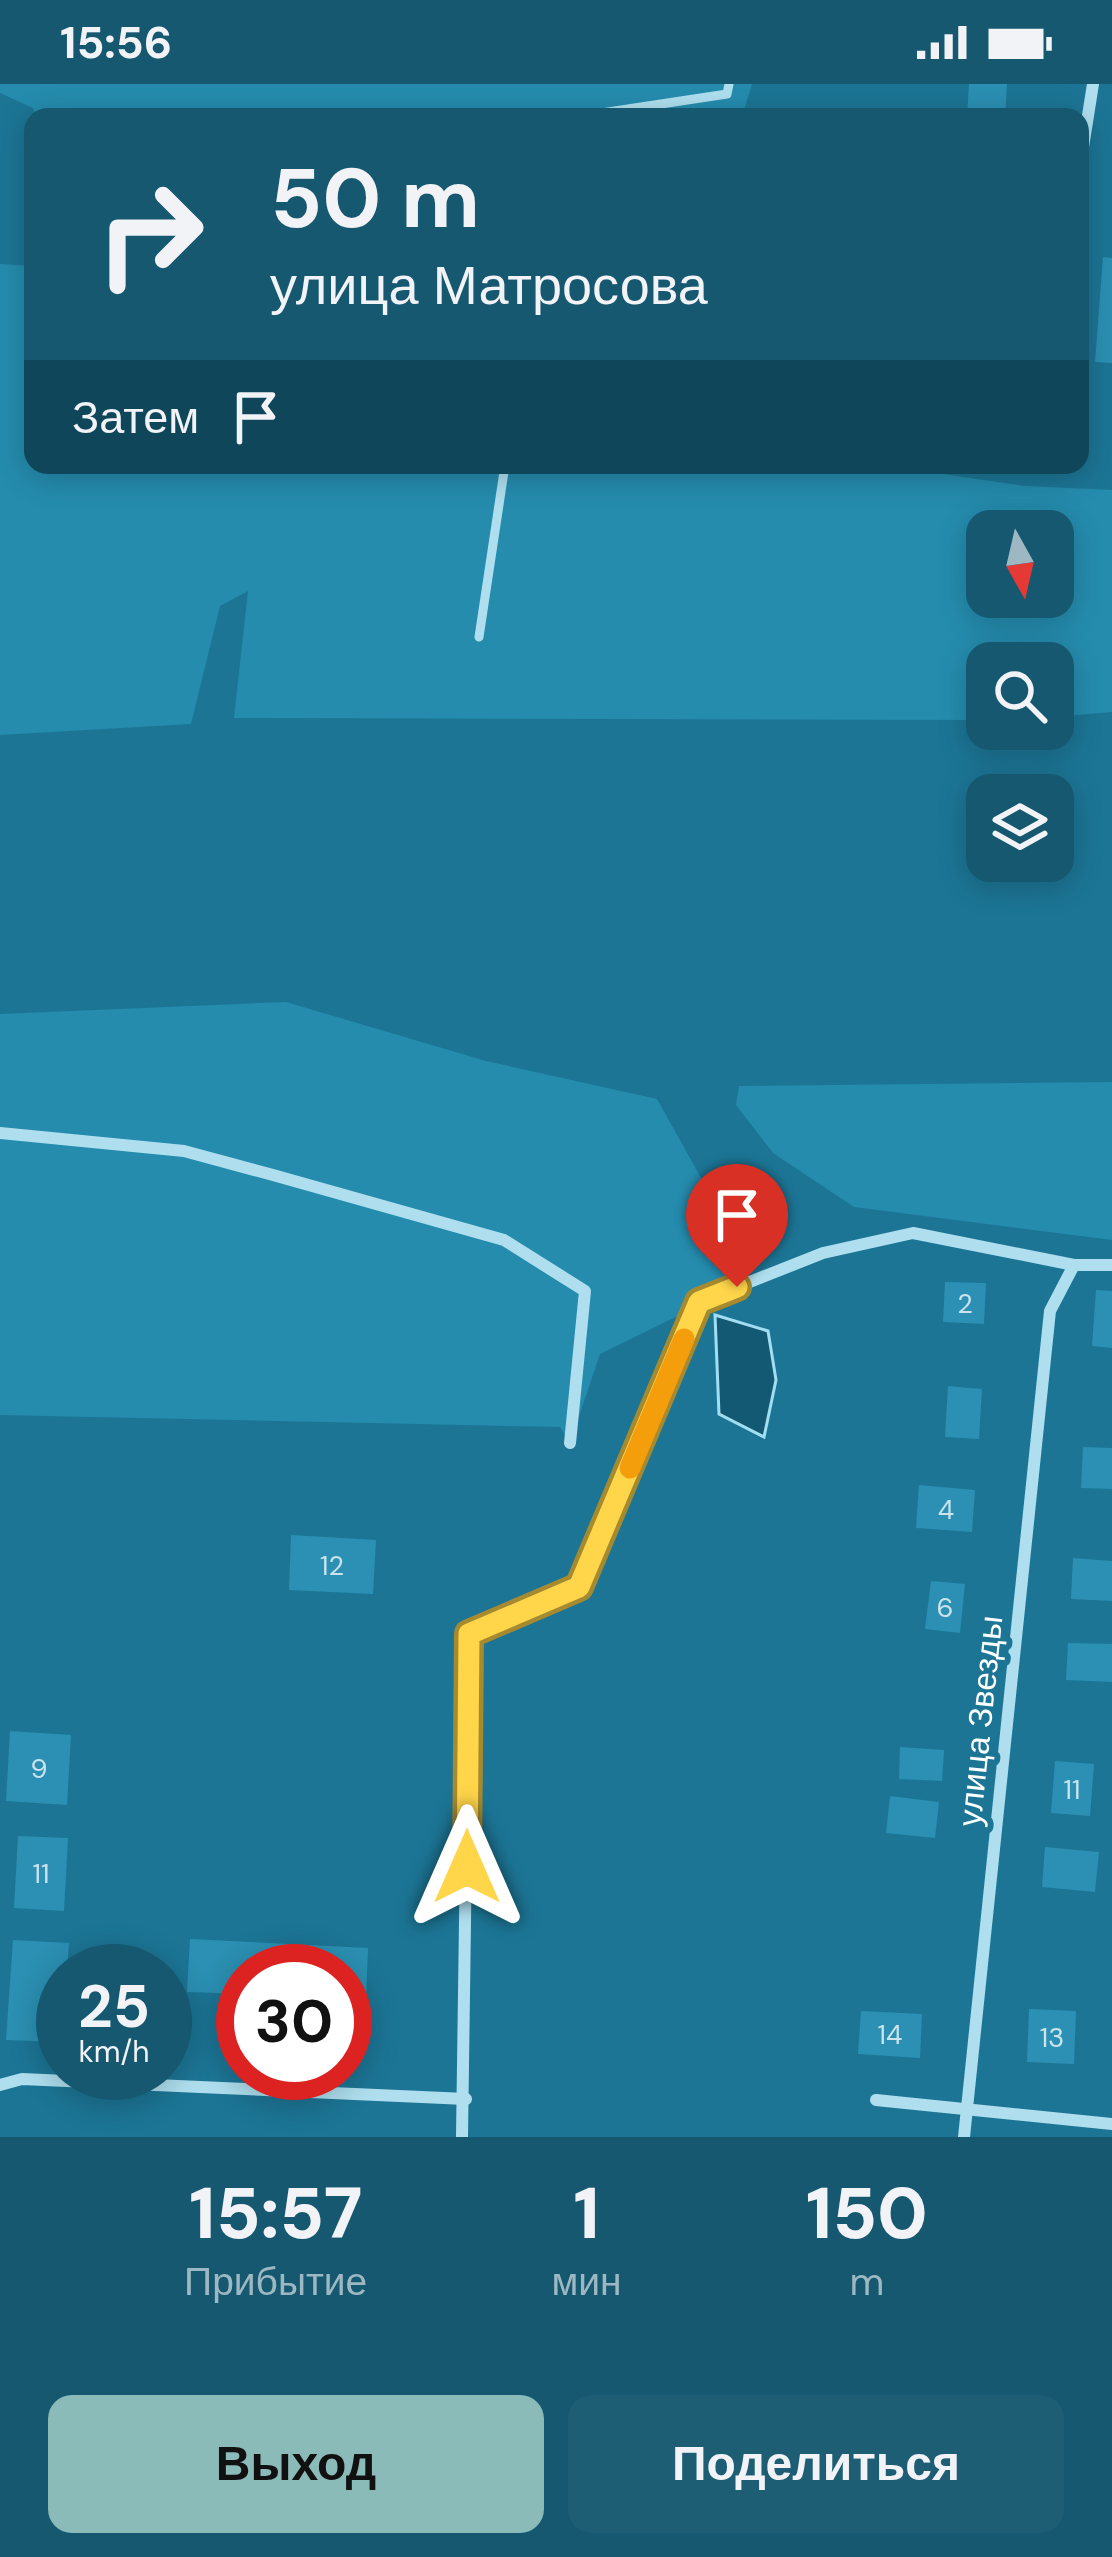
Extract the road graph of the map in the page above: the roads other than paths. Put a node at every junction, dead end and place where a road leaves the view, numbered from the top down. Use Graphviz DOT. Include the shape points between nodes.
graph roads {
  1 [pos="729,84"];
  2 [pos="634,108"];
  3 [pos="504,474"];
  4 [pos="479,637"];
  5 [pos="0,1133"];
  6 [pos="1074,1265"];
  7 [pos="1112,1265"];
  8 [pos="570,1443"];
  9 [pos="0,2085"];
  10 [pos="466,2099"];
  11 [pos="876,2100"];
  12 [pos="966,2109"];
  13 [pos="1112,2124"];
  14 [pos="463,2137"];
  15 [pos="964,2137"];
  1 -- 2 [label="lane" via="727,94"];
  3 -- 4 [label="lane"];
  5 -- 8 [label="street" via="184,1151 504,1240 584,1291"];
  6 -- 7 [label="street"];
  6 -- 10 [label="street" via="913,1233 823,1253 699,1302 579,1587 469,1634"];
  6 -- 12 [label="street, улица Звезды" via="1050,1311"];
  9 -- 10 [label="street" via="22,2079"];
  10 -- 14 [label="street"];
  11 -- 12 [label="street"];
  12 -- 13 [label="street"];
  12 -- 15 [label="street, улица Звезды"];
}
